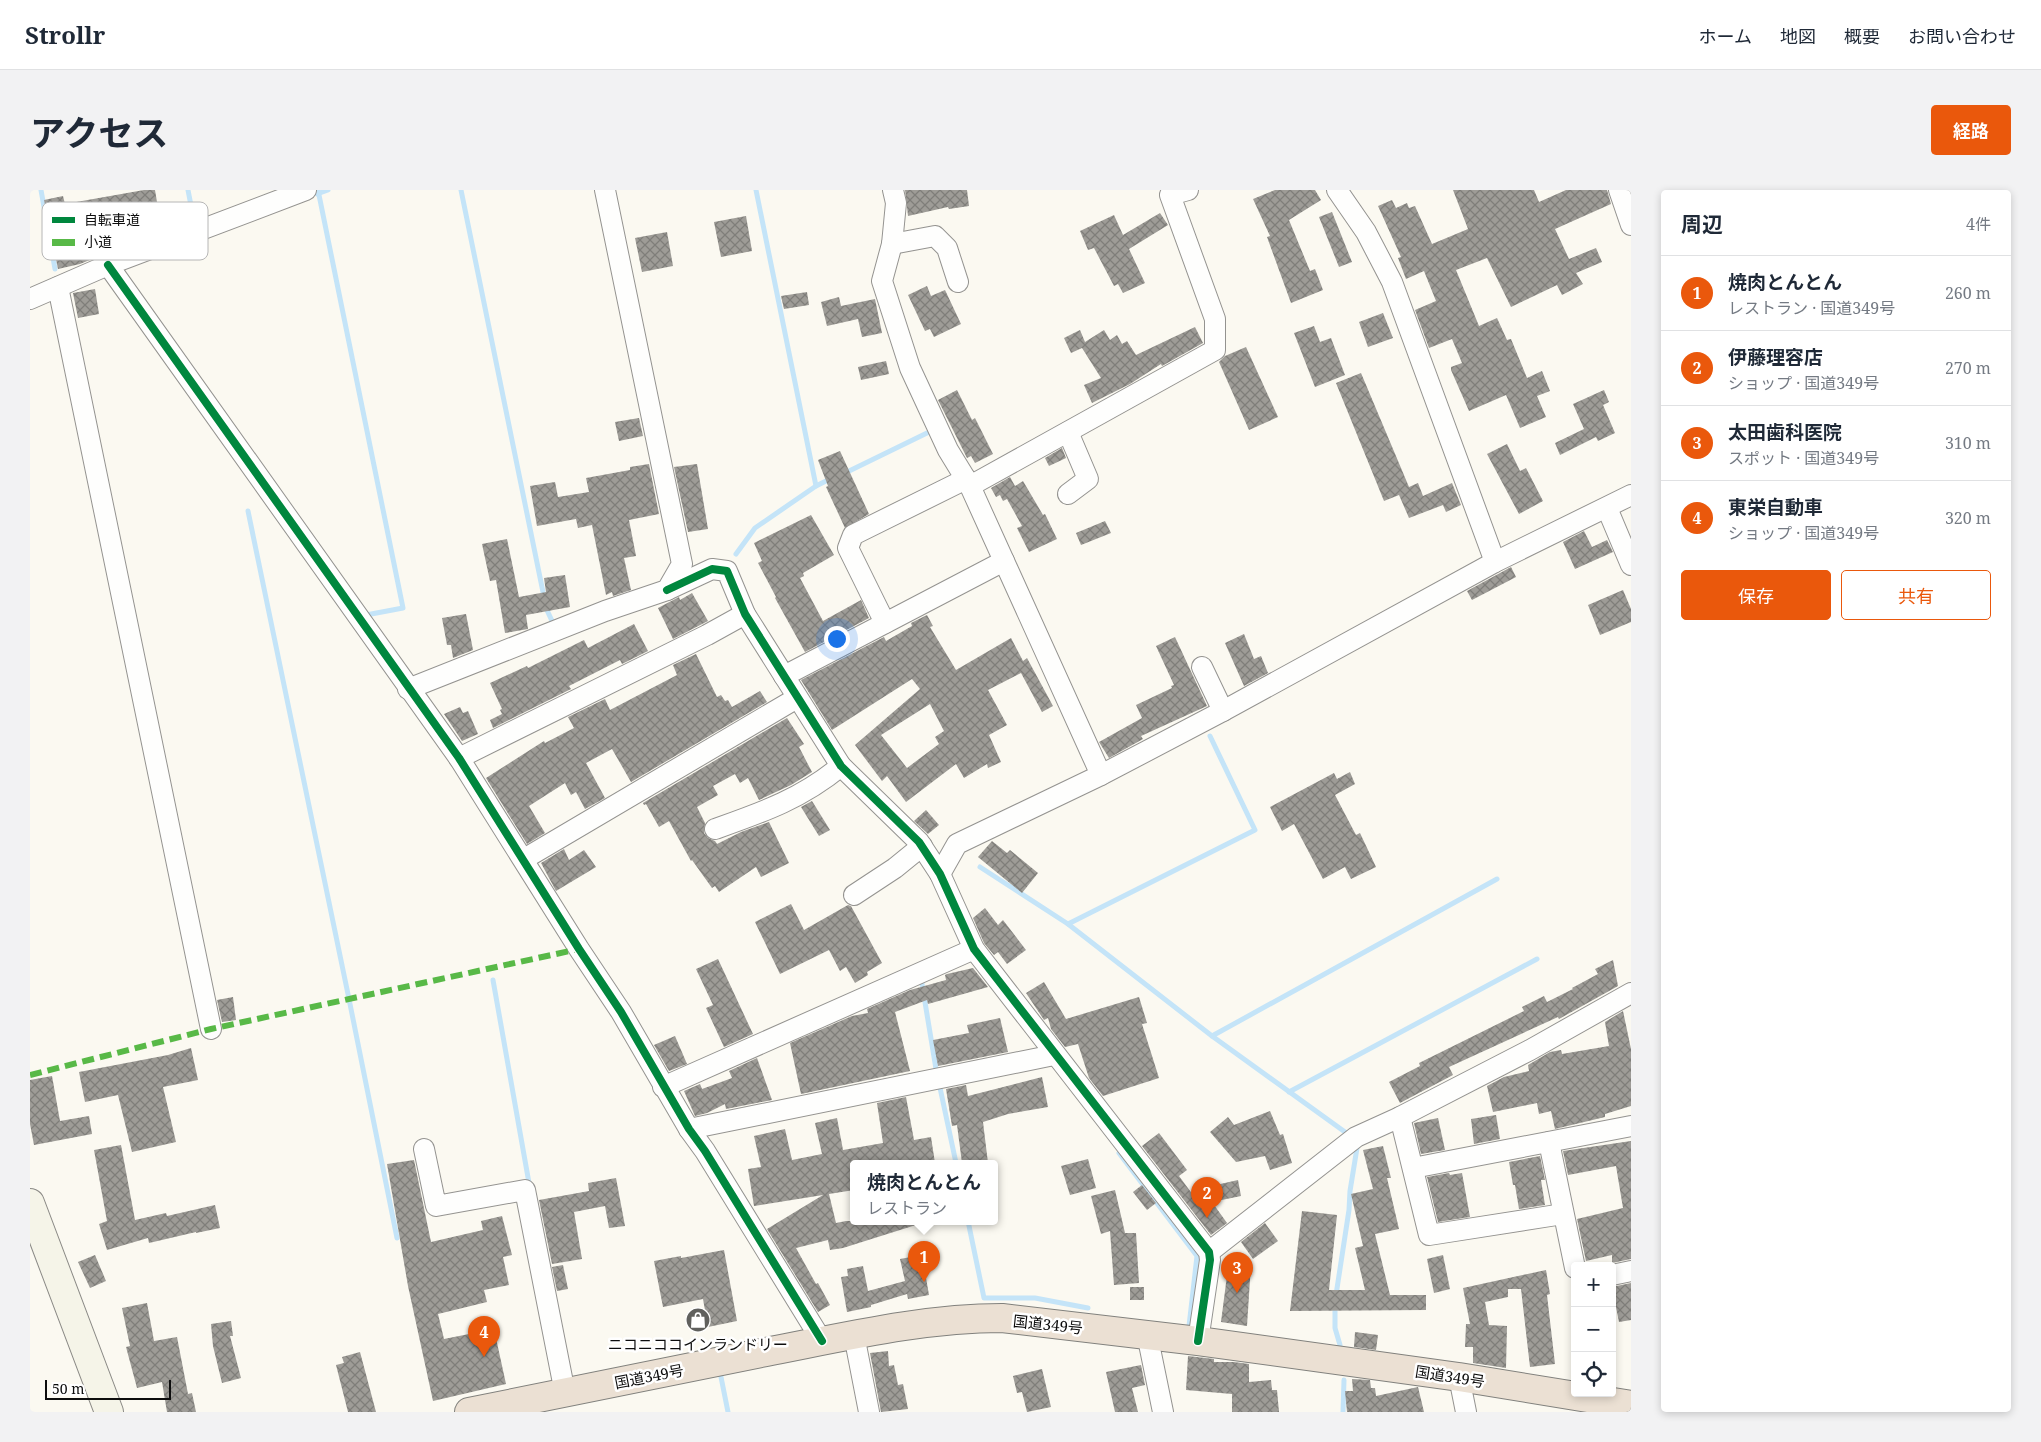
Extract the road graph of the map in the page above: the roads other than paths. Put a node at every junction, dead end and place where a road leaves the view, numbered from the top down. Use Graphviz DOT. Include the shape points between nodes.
graph roads {
  1 [pos="306,190"];
  2 [pos="605,190"];
  3 [pos="894,190"];
  4 [pos="1188,190"];
  5 [pos="1337,190"];
  6 [pos="1619,190"];
  7 [pos="1631,225"];
  8 [pos="208,227"];
  9 [pos="892,244"];
  10 [pos="121,260"];
  11 [pos="108,265"];
  12 [pos="958,282"];
  13 [pos="58,287"];
  14 [pos="30,299"];
  15 [pos="1068,432"];
  16 [pos="968,482"];
  17 [pos="1068,494"];
  18 [pos="1631,495"];
  19 [pos="1607,508"];
  20 [pos="1004,561"];
  21 [pos="1495,562"];
  22 [pos="1631,565"];
  23 [pos="667,590"];
  24 [pos="744,614"];
  25 [pos="885,623"];
  26 [pos="1202,667"];
  27 [pos="784,676"];
  28 [pos="408,689"];
  29 [pos="797,698"];
  30 [pos="1223,711"];
  31 [pos="459,758"];
  32 [pos="841,766"];
  33 [pos="1101,775"];
  34 [pos="715,829"];
  35 [pos="922,846"];
  36 [pos="524,860"];
  37 [pos="940,874"];
  38 [pos="854,895"];
  39 [pos="974,949"];
  40 [pos="1631,993"];
  41 [pos="211,1030"];
  42 [pos="1054,1054"];
  43 [pos="664,1087"];
  44 [pos="1400,1118"];
  45 [pos="1631,1126"];
  46 [pos="689,1129"];
  47 [pos="1549,1142"];
  48 [pos="424,1149"];
  49 [pos="1413,1168"];
  50 [pos="30,1203"];
  51 [pos="1563,1214"];
  52 [pos="1209,1252"];
  53 [pos="1574,1262"];
  54 [pos="1631,1271"];
  55 [pos="1616,1274"];
  56 [pos="1147,1334"];
  57 [pos="854,1335"];
  58 [pos="822,1341"];
  59 [pos="1198,1341"];
  60 [pos="1459,1377"];
  61 [pos="565,1393"];
  62 [pos="1631,1405"];
  63 [pos="1604,1406"];
  64 [pos="109,1412"];
  65 [pos="469,1412"];
  66 [pos="868,1412"];
  67 [pos="1163,1412"];
  68 [pos="1466,1412"];
  1 -- 8 [label="street"];
  2 -- 23 [label="street" via="682,564"];
  3 -- 9 [label="street"];
  4 -- 15 [label="street" via="1170,195 1215,319 1216,350"];
  5 -- 21 [label="street" via="1366,232 1392,282"];
  6 -- 7 [label="street"];
  9 -- 12 [label="street" via="935,236 946,248"];
  9 -- 16 [label="street" via="882,281 910,368 948,450"];
  10 -- 11 [label="street"];
  11 -- 13 [label="street"];
  11 -- 28 [label="street"];
  13 -- 14 [label="street"];
  13 -- 41 [label="street"];
  15 -- 16 [label="street"];
  15 -- 17 [label="street" via="1088,479"];
  16 -- 20 [label="street"];
  16 -- 25 [label="street" via="853,535 848,548"];
  18 -- 19 [label="street"];
  19 -- 21 [label="street"];
  19 -- 22 [label="street"];
  20 -- 25 [label="street"];
  20 -- 33 [label="street"];
  21 -- 30 [label="street"];
  23 -- 24 [label="street" via="712,569 727,571"];
  23 -- 28 [label="street" via="605,611"];
  24 -- 27 [label="street"];
  24 -- 31 [label="street"];
  25 -- 27 [label="street"];
  26 -- 30 [label="street"];
  27 -- 29 [label="street"];
  28 -- 31 [label="street"];
  29 -- 32 [label="street"];
  29 -- 36 [label="street"];
  30 -- 33 [label="street"];
  31 -- 36 [label="street"];
  32 -- 34 [label="street" via="821,782 772,809"];
  32 -- 35 [label="street"];
  33 -- 37 [label="street" via="957,844"];
  35 -- 37 [label="street"];
  35 -- 38 [label="street"];
  36 -- 43 [label="street"];
  37 -- 39 [label="street"];
  39 -- 42 [label="street"];
  39 -- 43 [label="street"];
  40 -- 44 [label="street"];
  42 -- 46 [label="street"];
  42 -- 52 [label="street"];
  43 -- 46 [label="street"];
  44 -- 49 [label="street"];
  44 -- 52 [label="street" via="1356,1137"];
  45 -- 47 [label="street"];
  46 -- 58 [label="street"];
  47 -- 49 [label="street"];
  47 -- 51 [label="street"];
  48 -- 61 [label="street" via="436,1206 525,1190"];
  49 -- 51 [label="street" via="1429,1235"];
  50 -- 64 [label="street"];
  51 -- 53 [label="street"];
  52 -- 59 [label="street"];
  54 -- 55 [label="street"];
  56 -- 57 [label="highway, 国道349号" via="1002,1318 974,1318"];
  56 -- 59 [label="highway, 国道349号"];
  56 -- 67 [label="street"];
  57 -- 58 [label="highway, 国道349号"];
  57 -- 66 [label="street"];
  58 -- 61 [label="highway, 国道349号"];
  59 -- 60 [label="highway, 国道349号"];
  60 -- 63 [label="highway, 国道349号"];
  60 -- 68 [label="street"];
  61 -- 65 [label="highway, 国道349号"];
  62 -- 63 [label="highway, 国道349号"];
}
